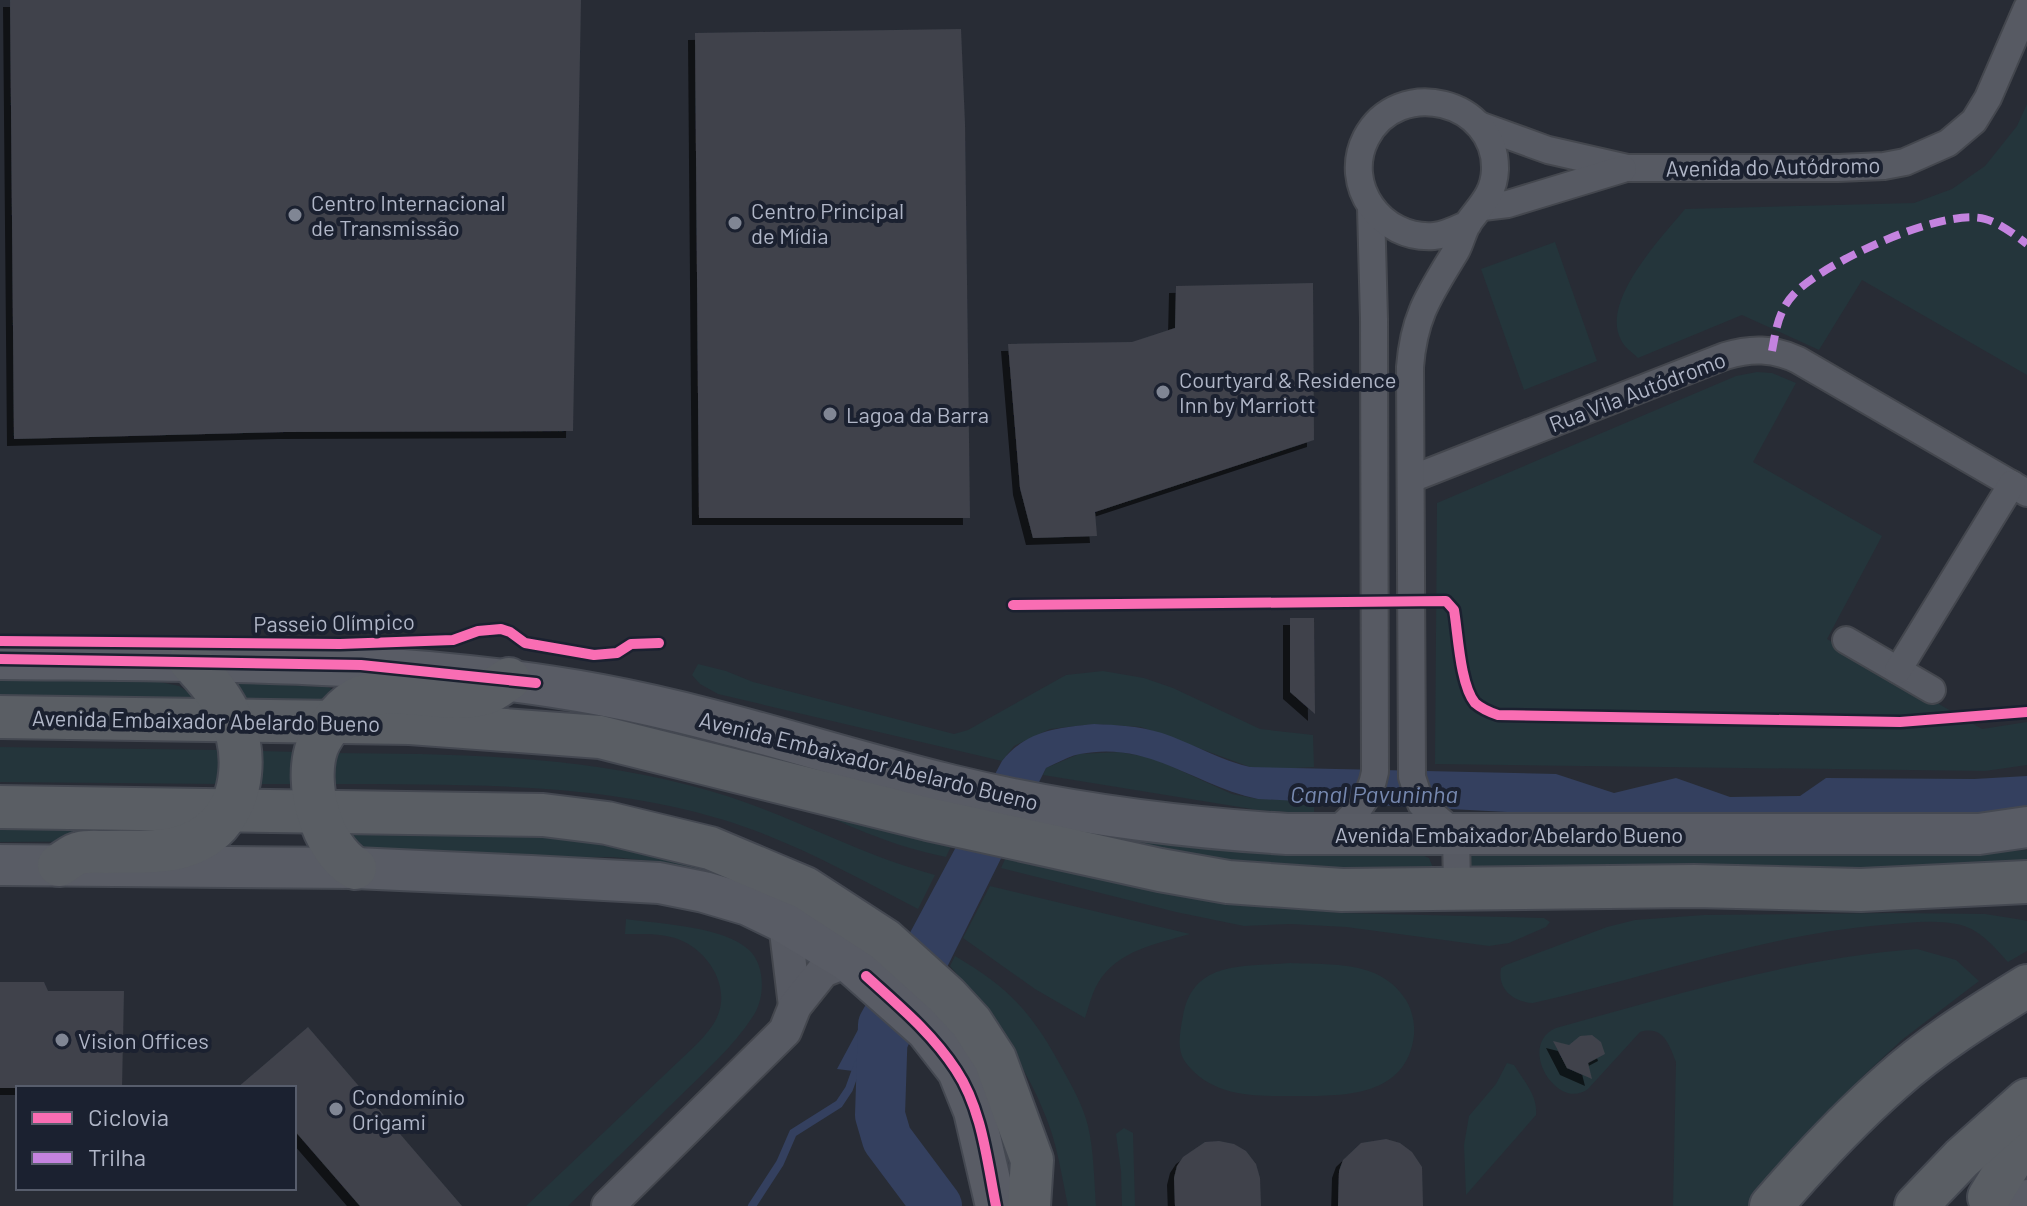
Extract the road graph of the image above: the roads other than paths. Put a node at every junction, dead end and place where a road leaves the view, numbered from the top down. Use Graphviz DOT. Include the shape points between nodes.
graph roads {
  1 [pos="2027,8"];
  2 [pos="1479,125"];
  3 [pos="1627,168"];
  4 [pos="1371,208"];
  5 [pos="1475,215"];
  6 [pos="1411,479"];
  7 [pos="2019,488"];
  8 [pos="1846,640"];
  9 [pos="0,659"];
  10 [pos="190,661"];
  11 [pos="1898,670"];
  12 [pos="509,679"];
  13 [pos="1932,690"];
  14 [pos="0,717"];
  15 [pos="234,721"];
  16 [pos="333,721"];
  17 [pos="939,802"];
  18 [pos="0,807"];
  19 [pos="231,811"];
  20 [pos="318,812"];
  21 [pos="1346,821"];
  22 [pos="1036,824"];
  23 [pos="2027,827"];
  24 [pos="1456,834"];
  25 [pos="0,865"];
  26 [pos="59,865"];
  27 [pos="355,868"];
  28 [pos="2027,882"];
  29 [pos="1457,888"];
  30 [pos="1883,889"];
  31 [pos="2027,908"];
  32 [pos="785,923"];
  33 [pos="857,968"];
  34 [pos="2027,986"];
  35 [pos="795,1006"];
  36 [pos="936,1013"];
  37 [pos="2027,1100"];
  38 [pos="2027,1135"];
  39 [pos="1032,1160"];
  40 [pos="2027,1162"];
  41 [pos="2004,1202"];
  42 [pos="608,1206"];
  43 [pos="996,1206"];
  44 [pos="1029,1206"];
  45 [pos="1043,1206"];
  46 [pos="1771,1206"];
  47 [pos="1916,1206"];
  1 -- 3 [label="street, Avenida do Autódromo" via="1982,110 1964,131 1928,154 1884,166"];
  2 -- 3 [label="street" via="1548,150"];
  2 -- 4 [label="street" via="1456,107 1426,101 1383,116 1372,128 1358,170"];
  2 -- 5 [label="street" via="1495,170 1490,195"];
  3 -- 5 [label="street"];
  4 -- 5 [label="street" via="1395,229 1419,236 1450,232"];
  4 -- 21 [label="street" via="1375,733 1373,782"];
  5 -- 6 [label="street" via="1416,324 1410,367"];
  6 -- 7 [label="street, Rua Vila Autódromo" via="1725,356 1763,350 1798,360"];
  6 -- 24 [label="street" via="1412,777 1425,809"];
  7 -- 11 [label="street"];
  8 -- 11 [label="street"];
  9 -- 10 [label="main road, Avenida Embaixador Abelardo Bueno"];
  10 -- 12 [label="main road, Avenida Embaixador Abelardo Bueno" via="361,665"];
  10 -- 15 [label="highway"];
  11 -- 13 [label="street"];
  12 -- 16 [label="highway" via="481,695 363,696"];
  12 -- 17 [label="main road, Avenida Embaixador Abelardo Bueno" via="703,718"];
  14 -- 15 [label="highway, Avenida Embaixador Abelardo Bueno"];
  15 -- 16 [label="highway, Avenida Embaixador Abelardo Bueno"];
  15 -- 19 [label="highway" via="241,765"];
  16 -- 17 [label="highway, Avenida Embaixador Abelardo Bueno" via="600,737"];
  16 -- 20 [label="highway" via="315,755"];
  17 -- 22 [label="highway, Avenida Embaixador Abelardo Bueno"];
  18 -- 19 [label="highway"];
  19 -- 20 [label="highway"];
  19 -- 26 [label="highway" via="192,845 80,853"];
  20 -- 27 [label="highway" via="340,858"];
  20 -- 36 [label="highway" via="543,815 607,823 710,848 805,888 885,940"];
  21 -- 22 [label="main road, Avenida Embaixador Abelardo Bueno" via="1221,830"];
  21 -- 24 [label="main road, Avenida Embaixador Abelardo Bueno"];
  22 -- 29 [label="highway, Avenida Embaixador Abelardo Bueno" via="1160,870 1228,882 1342,890"];
  23 -- 24 [label="main road, Avenida Embaixador Abelardo Bueno" via="1979,834"];
  24 -- 29 [label="street"];
  25 -- 26 [label="main road"];
  26 -- 27 [label="main road"];
  27 -- 32 [label="main road" via="659,883 748,905"];
  28 -- 30 [label="highway"];
  29 -- 30 [label="highway, Avenida Embaixador Abelardo Bueno"];
  30 -- 31 [label="highway" via="1934,904"];
  32 -- 33 [label="main road"];
  32 -- 35 [label="street"];
  33 -- 35 [label="street" via="823,971"];
  33 -- 36 [label="main road"];
  34 -- 46 [label="highway" via="1892,1081"];
  35 -- 42 [label="street" via="785,1031"];
  36 -- 39 [label="highway" via="971,1022 995,1059"];
  36 -- 43 [label="main road" via="974,1111"];
  37 -- 47 [label="highway"];
  38 -- 41 [label="highway"];
  39 -- 44 [label="highway"];
  39 -- 45 [label="main road"];
  40 -- 41 [label="highway"];
}
